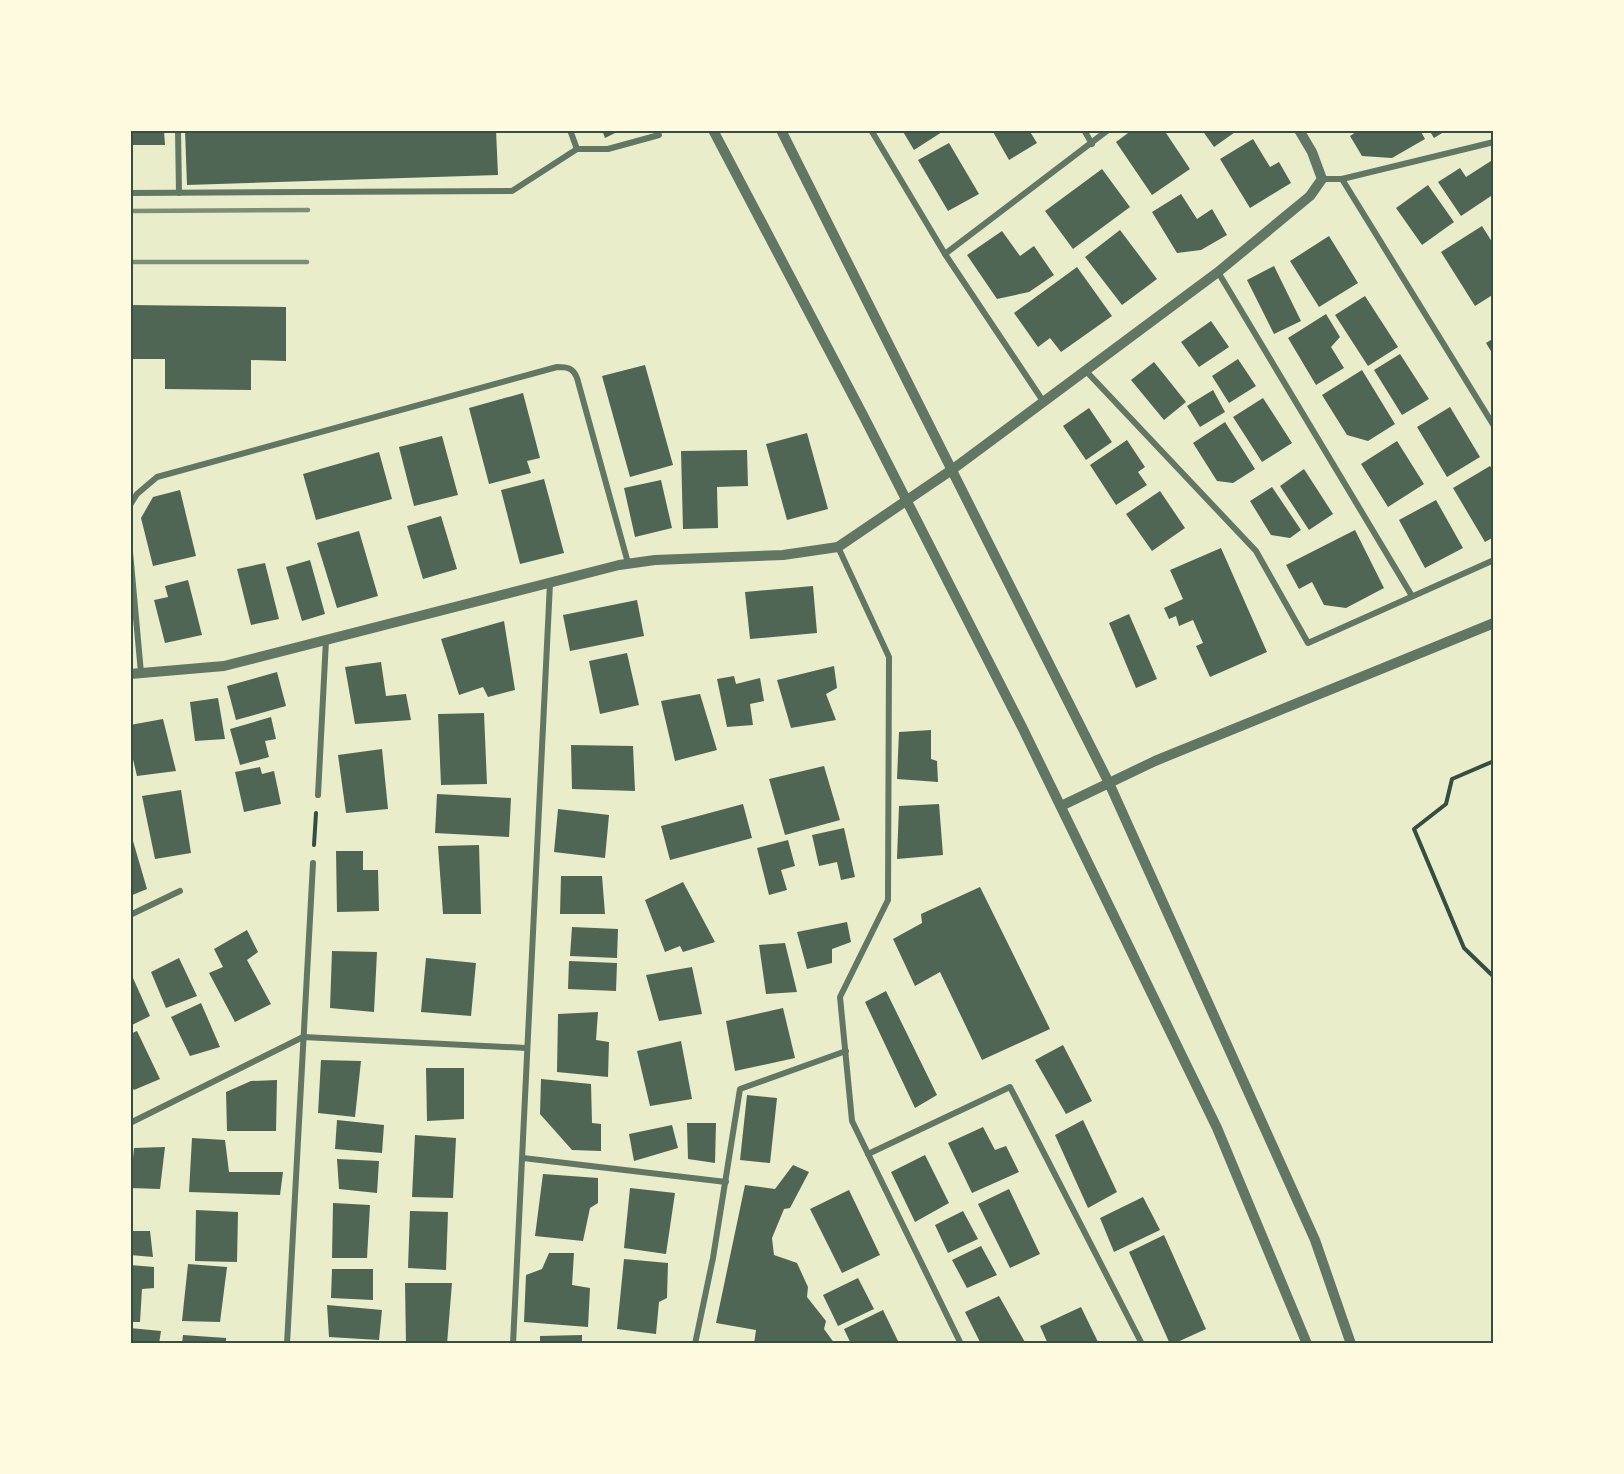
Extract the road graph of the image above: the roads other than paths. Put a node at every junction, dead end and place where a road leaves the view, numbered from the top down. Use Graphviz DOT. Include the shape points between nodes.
graph roads {
  1 [pos="178,130"];
  2 [pos="570,130"];
  3 [pos="713,130"];
  4 [pos="781,130"];
  5 [pos="871,130"];
  6 [pos="1084,130"];
  7 [pos="1108,130"];
  8 [pos="1299,130"];
  9 [pos="658,135"];
  10 [pos="1494,142"];
  11 [pos="1092,144"];
  12 [pos="577,149"];
  13 [pos="1322,179"];
  14 [pos="1342,179"];
  15 [pos="130,193"];
  16 [pos="179,193"];
  17 [pos="945,254"];
  18 [pos="1218,272"];
  19 [pos="1085,370"];
  20 [pos="1042,402"];
  21 [pos="1494,426"];
  22 [pos="953,469"];
  23 [pos="908,502"];
  24 [pos="130,505"];
  25 [pos="838,547"];
  26 [pos="130,552"];
  27 [pos="1494,560"];
  28 [pos="628,563"];
  29 [pos="550,582"];
  30 [pos="1412,596"];
  31 [pos="1494,623"];
  32 [pos="326,639"];
  33 [pos="136,673"];
  34 [pos="1109,783"];
  35 [pos="318,795"];
  36 [pos="1061,806"];
  37 [pos="313,863"];
  38 [pos="180,891"];
  39 [pos="130,915"];
  40 [pos="303,1037"];
  41 [pos="526,1048"];
  42 [pos="846,1051"];
  43 [pos="130,1123"];
  44 [pos="868,1154"];
  45 [pos="523,1158"];
  46 [pos="726,1182"];
  47 [pos="288,1344"];
  48 [pos="513,1344"];
  49 [pos="695,1344"];
  50 [pos="961,1344"];
  51 [pos="1142,1344"];
  52 [pos="1307,1344"];
  53 [pos="1351,1344"];
  1 -- 16 [label="street"];
  2 -- 12 [label="street"];
  3 -- 23 [label="street"];
  4 -- 22 [label="street"];
  5 -- 17 [label="street"];
  6 -- 11 [label="street"];
  7 -- 11 [label="street"];
  8 -- 13 [label="street"];
  9 -- 12 [label="street" via="608,149"];
  10 -- 14 [label="street"];
  11 -- 17 [label="street"];
  12 -- 16 [label="street" via="512,191"];
  13 -- 14 [label="street"];
  13 -- 18 [label="street" via="1310,196"];
  14 -- 21 [label="street"];
  15 -- 16 [label="street"];
  17 -- 20 [label="street"];
  18 -- 19 [label="street"];
  18 -- 30 [label="street"];
  19 -- 20 [label="street"];
  19 -- 30 [label="street" via="1256,551 1308,643"];
  20 -- 22 [label="street"];
  22 -- 23 [label="street"];
  22 -- 34 [label="street"];
  23 -- 25 [label="street"];
  23 -- 36 [label="street"];
  24 -- 28 [label="street" via="157,477 567,367 577,378"];
  25 -- 28 [label="street" via="783,555"];
  25 -- 42 [label="street" via="889,657 888,900 840,997"];
  26 -- 33 [label="street"];
  27 -- 30 [label="street"];
  28 -- 29 [label="street"];
  29 -- 32 [label="street"];
  29 -- 41 [label="street"];
  31 -- 34 [label="street"];
  32 -- 33 [label="street" via="224,666"];
  32 -- 35 [label="street"];
  34 -- 36 [label="street"];
  34 -- 53 [label="street" via="1315,1240"];
  36 -- 52 [label="street" via="1217,1128"];
  37 -- 40 [label="street"];
  38 -- 39 [label="street"];
  40 -- 41 [label="street"];
  40 -- 43 [label="street"];
  40 -- 47 [label="street"];
  41 -- 45 [label="street"];
  42 -- 44 [label="street" via="852,1121"];
  42 -- 46 [label="street" via="740,1089"];
  44 -- 50 [label="street"];
  44 -- 51 [label="street" via="1010,1087"];
  45 -- 46 [label="street"];
  45 -- 48 [label="street"];
  46 -- 49 [label="street"];
}
